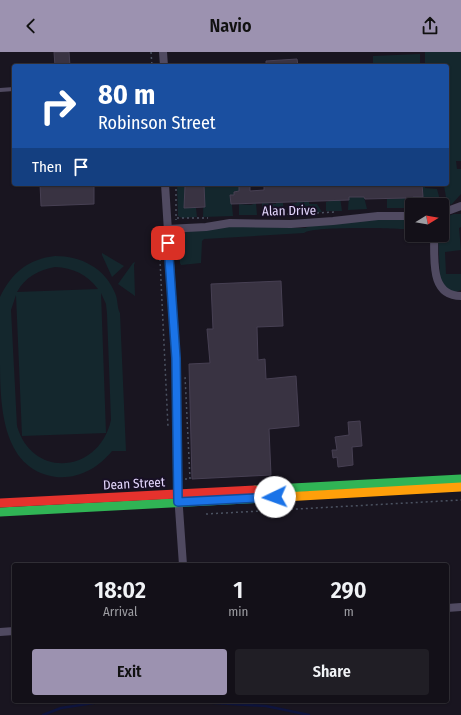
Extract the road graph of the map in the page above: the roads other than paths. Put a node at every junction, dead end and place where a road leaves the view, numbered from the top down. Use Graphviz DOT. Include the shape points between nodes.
graph roads {
  1 [pos="163,52"];
  2 [pos="164,64"];
  3 [pos="0,90"];
  4 [pos="12,90"];
  5 [pos="165,186"];
  6 [pos="461,206"];
  7 [pos="449,210"];
  8 [pos="405,216"];
  9 [pos="167,229"];
  10 [pos="434,242"];
  11 [pos="461,296"];
  12 [pos="461,479"];
  13 [pos="461,487"];
  14 [pos="178,498"];
  15 [pos="0,503"];
  16 [pos="0,512"];
  17 [pos="183,563"];
  18 [pos="461,607"];
  19 [pos="449,608"];
  20 [pos="12,631"];
  21 [pos="0,632"];
  1 -- 2 [label="street"];
  3 -- 4 [label="lane"];
  5 -- 9 [label="street"];
  6 -- 7 [label="street"];
  8 -- 9 [label="street, Alan Drive" via="291,224 230,223"];
  9 -- 14 [label="street" via="176,358"];
  10 -- 11 [label="street" via="438,284 446,293"];
  12 -- 14 [label="main road, Dean Street"];
  13 -- 14 [label="main road, Dean Street"];
  14 -- 15 [label="main road, Dean Street"];
  14 -- 16 [label="main road, Dean Street"];
  14 -- 17 [label="street"];
  18 -- 19 [label="street"];
  20 -- 21 [label="street"];
}
